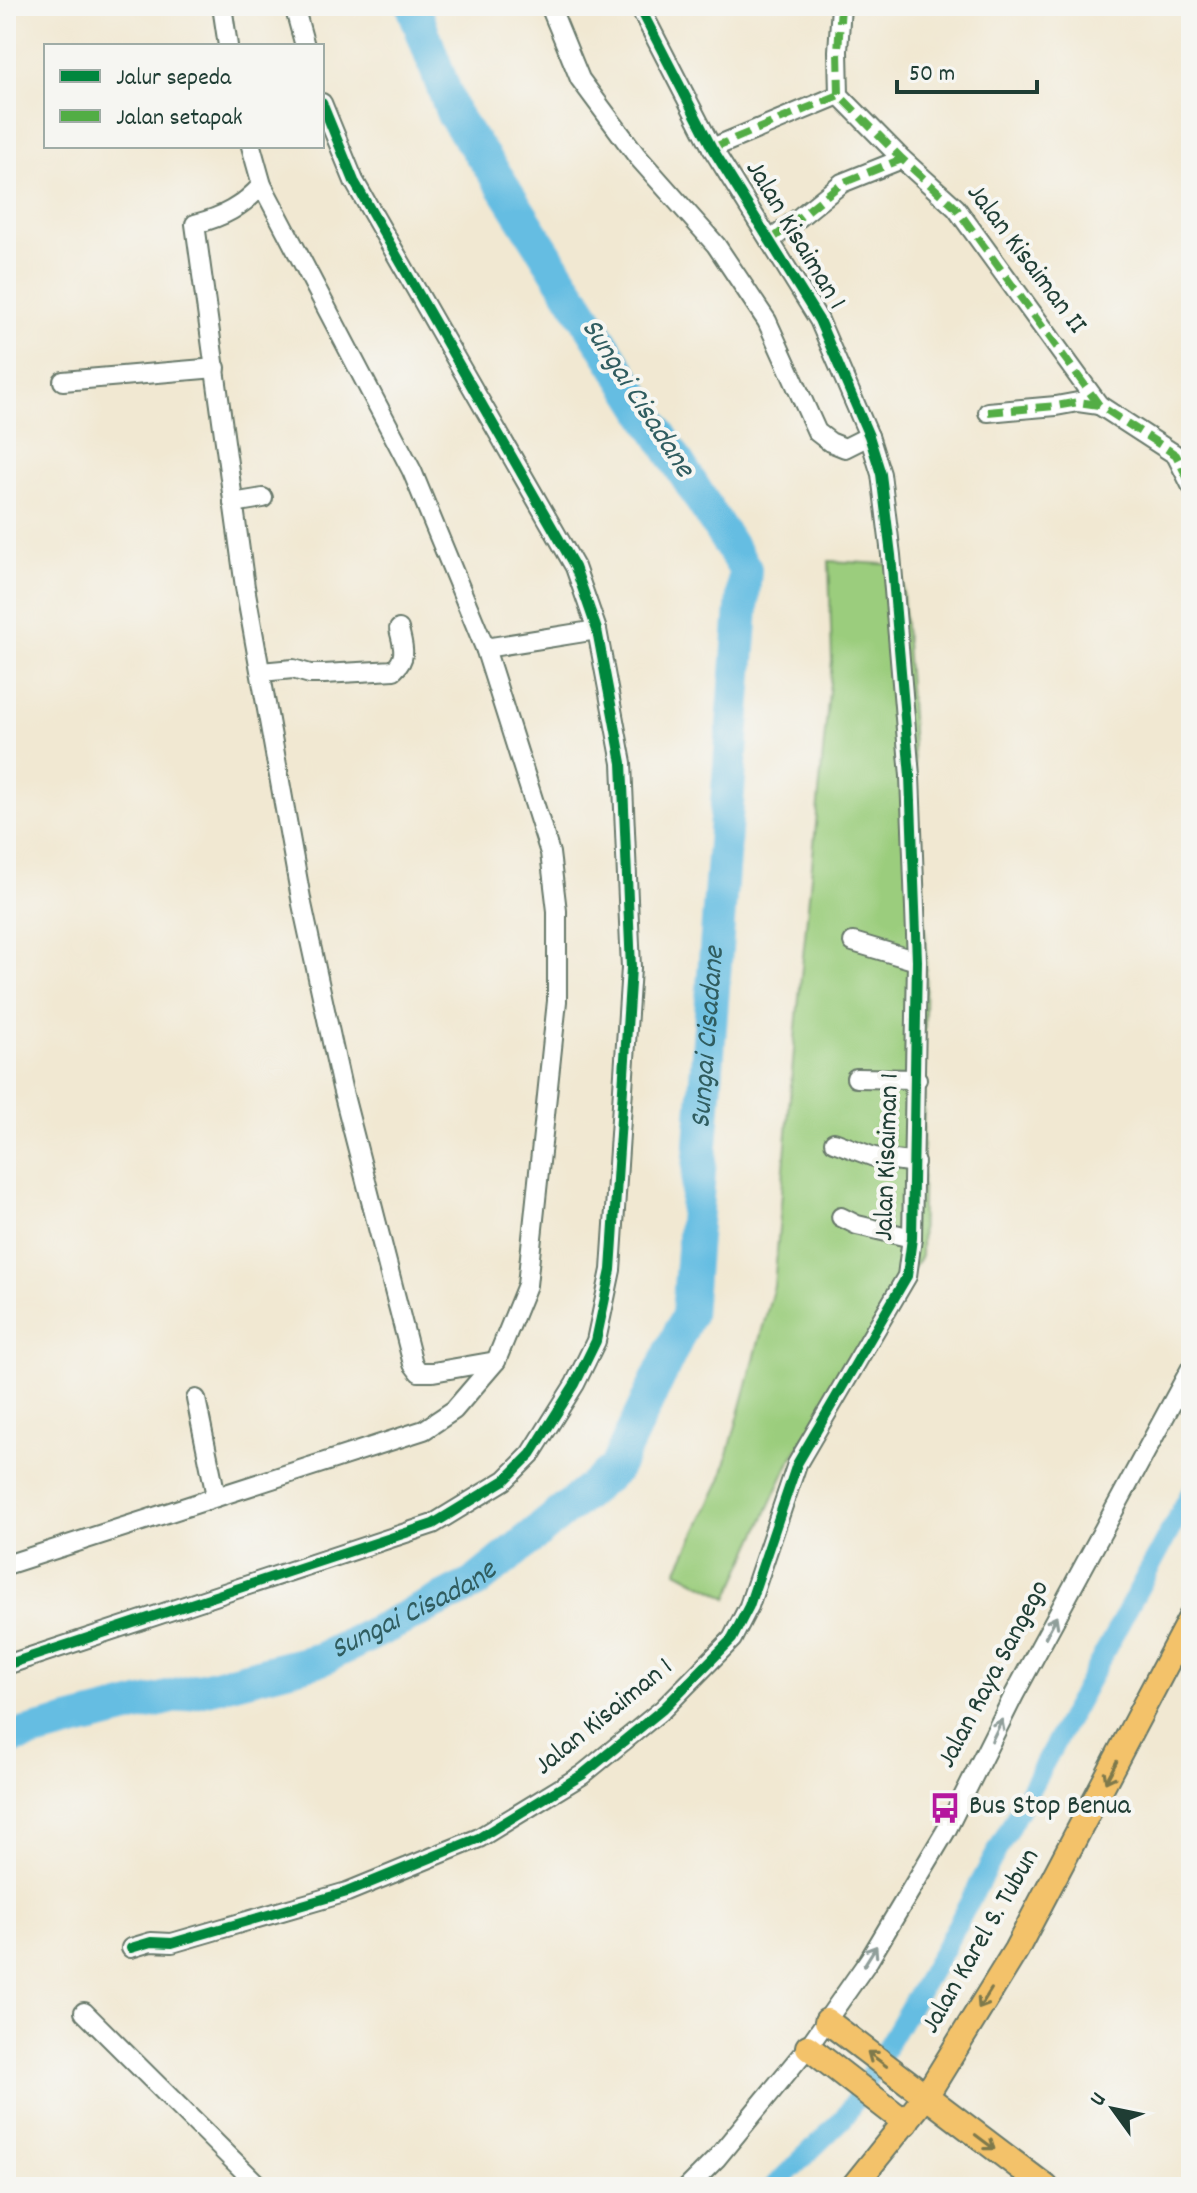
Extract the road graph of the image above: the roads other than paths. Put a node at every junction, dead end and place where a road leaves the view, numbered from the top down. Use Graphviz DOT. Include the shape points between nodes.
graph roads {
  1 [pos="222,6"];
  2 [pos="294,6"];
  3 [pos="550,6"];
  4 [pos="639,6"];
  5 [pos="841,6"];
  6 [pos="228,44"];
  7 [pos="304,44"];
  8 [pos="839,95"];
  9 [pos="324,108"];
  10 [pos="252,148"];
  11 [pos="712,148"];
  12 [pos="902,159"];
  13 [pos="262,185"];
  14 [pos="770,241"];
  15 [pos="216,368"];
  16 [pos="63,381"];
  17 [pos="1099,405"];
  18 [pos="988,412"];
  19 [pos="869,436"];
  20 [pos="1191,485"];
  21 [pos="263,498"];
  22 [pos="233,503"];
  23 [pos="399,629"];
  24 [pos="597,630"];
  25 [pos="485,648"];
  26 [pos="261,672"];
  27 [pos="853,942"];
  28 [pos="917,961"];
  29 [pos="856,1078"];
  30 [pos="917,1079"];
  31 [pos="834,1142"];
  32 [pos="915,1163"];
  33 [pos="841,1217"];
  34 [pos="912,1238"];
  35 [pos="496,1361"];
  36 [pos="1191,1368"];
  37 [pos="196,1399"];
  38 [pos="216,1496"];
  39 [pos="6,1565"];
  40 [pos="1191,1617"];
  41 [pos="6,1665"];
  42 [pos="131,1948"];
  43 [pos="84,2012"];
  44 [pos="834,2026"];
  45 [pos="815,2053"];
  46 [pos="920,2091"];
  47 [pos="900,2117"];
  48 [pos="260,2187"];
  49 [pos="688,2187"];
  50 [pos="853,2187"];
  51 [pos="1046,2187"];
  1 -- 6 [label="street"];
  2 -- 7 [label="street"];
  3 -- 19 [label="street" via="580,79 637,156 716,245 767,321 817,432 845,448"];
  4 -- 11 [label="street, Jalan Kisaiman 1"];
  5 -- 8 [label="street"];
  8 -- 11 [label="street"];
  8 -- 12 [label="street, Jalan Kisaiman II"];
  9 -- 24 [label="street" via="354,181 575,567"];
  10 -- 13 [label="street"];
  11 -- 14 [label="street, Jalan Kisaiman 1"];
  12 -- 14 [label="street" via="842,183"];
  12 -- 17 [label="street, Jalan Kisaiman II" via="956,208"];
  13 -- 15 [label="street" via="233,211 195,224"];
  13 -- 25 [label="street" via="412,471"];
  14 -- 19 [label="street, Jalan Kisaiman 1" via="819,320"];
  15 -- 16 [label="street"];
  15 -- 22 [label="street"];
  17 -- 18 [label="street" via="1078,402"];
  17 -- 20 [label="street, Jalan Kisaiman II" via="1176,455"];
  19 -- 28 [label="street, Jalan Kisaiman 1" via="881,474 891,555 910,776"];
  21 -- 22 [label="street"];
  22 -- 26 [label="street"];
  23 -- 26 [label="street" via="404,653 394,670"];
  24 -- 25 [label="street"];
  24 -- 41 [label="street" via="622,763 631,968 611,1270 596,1341 575,1384 531,1454 505,1480 433,1524"];
  25 -- 35 [label="street" via="550,853 557,911 557,1001 527,1285"];
  26 -- 35 [label="street" via="335,1058 413,1364 419,1372 433,1372"];
  27 -- 28 [label="street"];
  28 -- 30 [label="street, Jalan Kisaiman 1"];
  29 -- 30 [label="street"];
  30 -- 32 [label="street, Jalan Kisaiman 1"];
  31 -- 32 [label="street" via="874,1157"];
  32 -- 34 [label="street, Jalan Kisaiman 1"];
  33 -- 34 [label="street"];
  34 -- 42 [label="street, Jalan Kisaiman 1" via="907,1276 797,1464 749,1606 732,1639 663,1709 582,1775 479,1838 318,1902 172,1943"];
  35 -- 38 [label="street" via="454,1410 424,1430"];
  44 -- 36 [label="street, Jalan Raya Sangego, one-way" via="947,1829"];
  37 -- 38 [label="street"];
  38 -- 39 [label="street"];
  40 -- 46 [label="main road, Jalan Karel S. Tubun, one-way" via="1016,1950"];
  43 -- 48 [label="street"];
  44 -- 45 [label="street, Jalan Raya Sangego"];
  46 -- 44 [label="main road, one-way"];
  45 -- 47 [label="main road"];
  45 -- 49 [label="street, Jalan Raya Sangego"];
  46 -- 47 [label="main road, Jalan Karel S. Tubun"];
  46 -- 51 [label="main road, one-way"];
  47 -- 50 [label="main road, Jalan Karel S. Tubun"];
}
